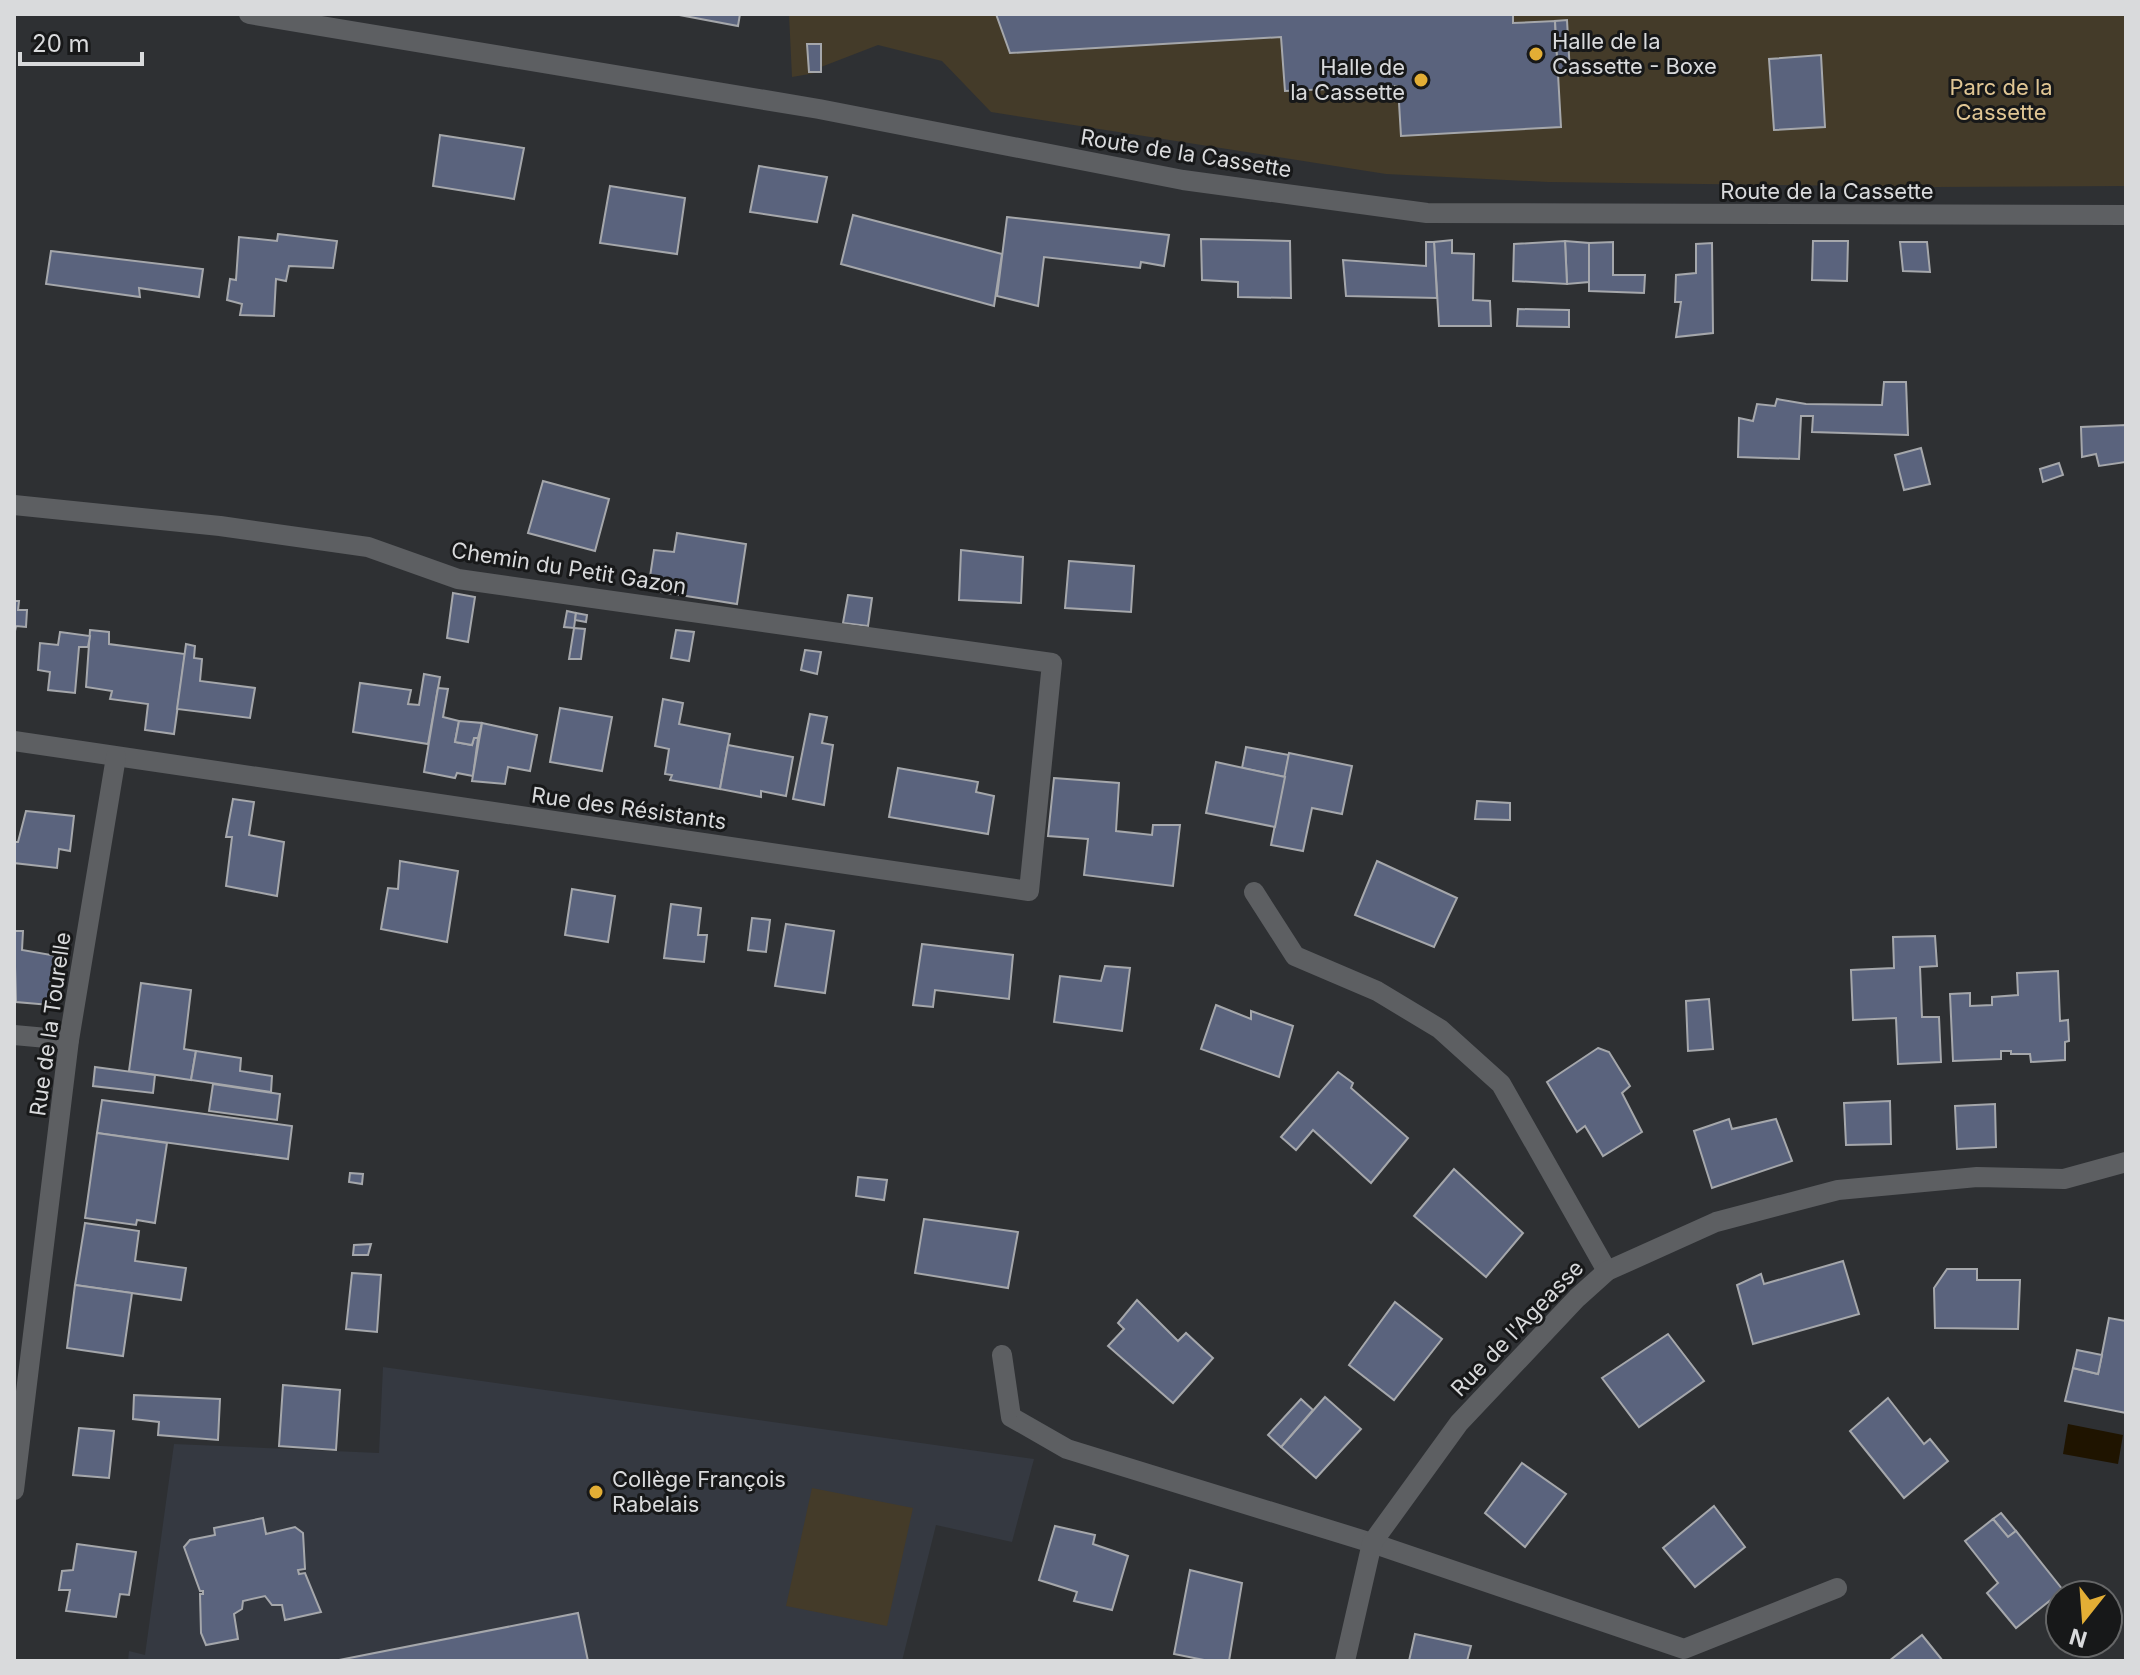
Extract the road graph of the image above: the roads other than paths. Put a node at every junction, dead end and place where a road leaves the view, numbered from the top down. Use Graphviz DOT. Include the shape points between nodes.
graph roads {
  1 [pos="249,14"];
  2 [pos="2126,215"];
  3 [pos="14,505"];
  4 [pos="1049,682"];
  5 [pos="14,741"];
  6 [pos="116,757"];
  7 [pos="1254,892"];
  8 [pos="14,1035"];
  9 [pos="69,1040"];
  10 [pos="2126,1162"];
  11 [pos="1607,1271"];
  12 [pos="1002,1355"];
  13 [pos="14,1490"];
  14 [pos="1372,1543"];
  15 [pos="1837,1588"];
  16 [pos="1345,1661"];
  1 -- 2 [label="street, Route de la Cassette" via="819,109 1183,180 1427,213"];
  3 -- 4 [label="street, Chemin du Petit Gazon" via="368,547 458,579 1052,663"];
  4 -- 6 [label="street, Rue des Résistants" via="1029,891"];
  5 -- 6 [label="street, Rue des Résistants"];
  6 -- 9 [label="street, Rue de la Tourelle"];
  7 -- 11 [label="street" via="1295,956 1377,991 1440,1029 1501,1084"];
  8 -- 9 [label="street"];
  9 -- 13 [label="street, Rue de la Tourelle"];
  10 -- 11 [label="street, Rue de l'Ageasse" via="2064,1179 1977,1177 1838,1190 1716,1222"];
  11 -- 14 [label="street, Rue de l'Ageasse" via="1459,1423"];
  12 -- 14 [label="street" via="1011,1417 1067,1449"];
  14 -- 15 [label="street" via="1684,1649"];
  14 -- 16 [label="street, Rue de l'Ageasse"];
}
